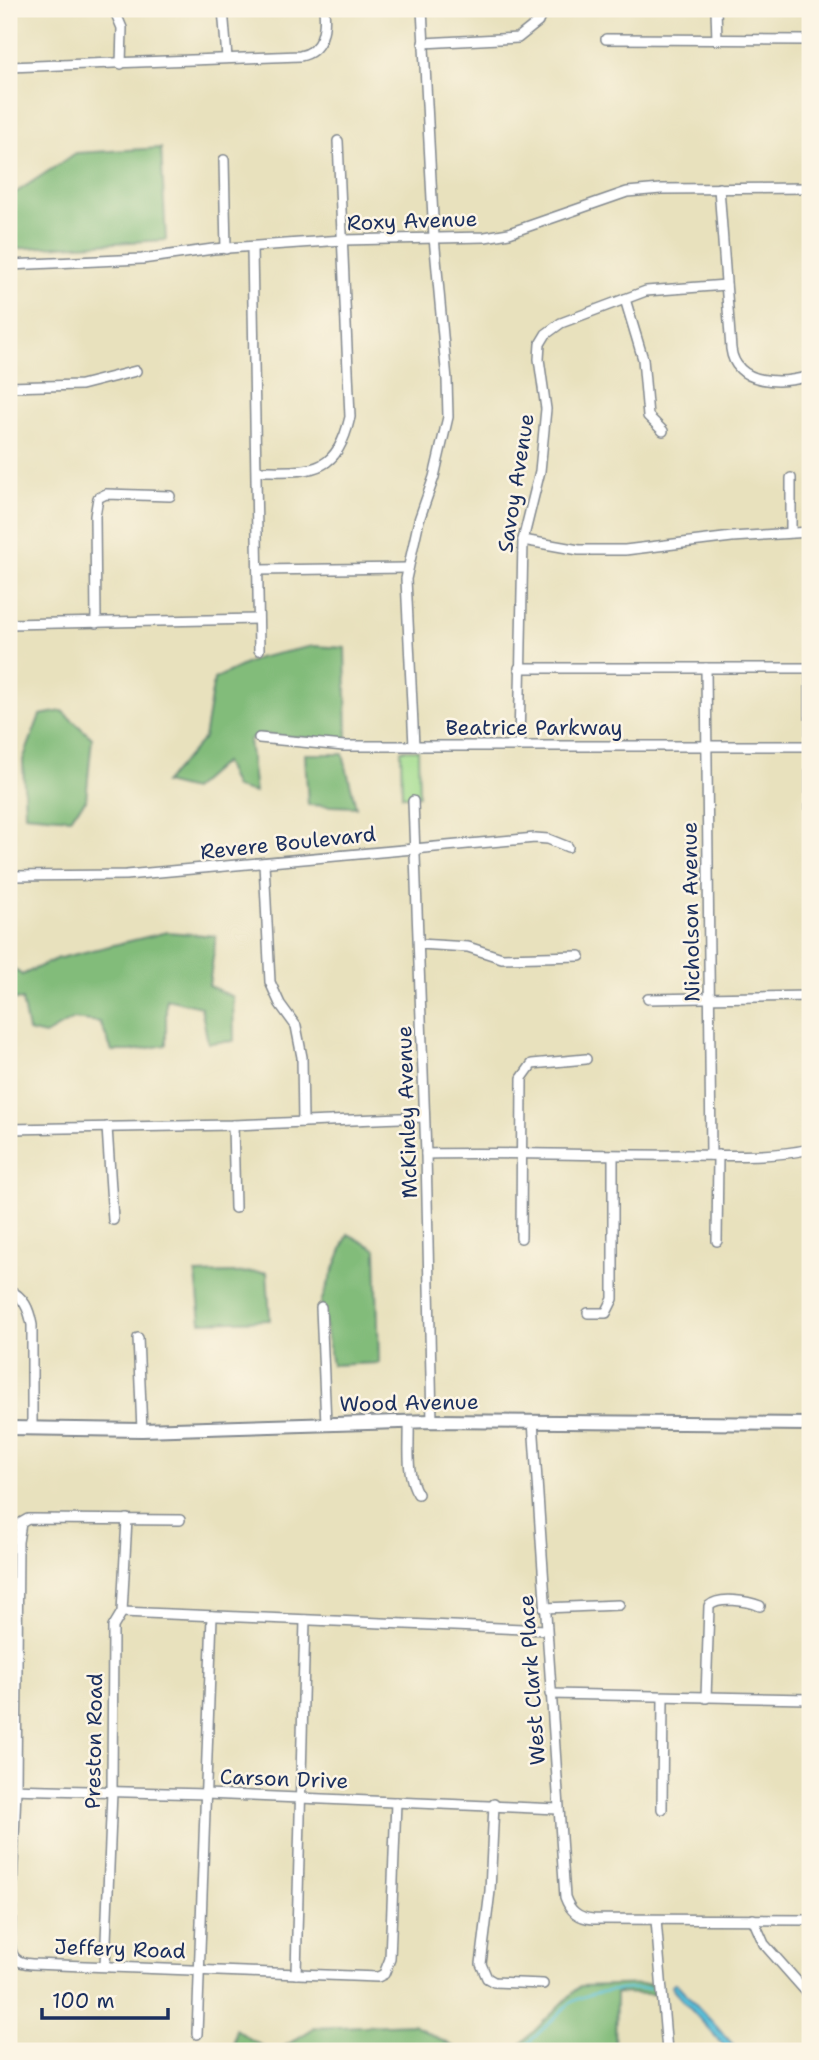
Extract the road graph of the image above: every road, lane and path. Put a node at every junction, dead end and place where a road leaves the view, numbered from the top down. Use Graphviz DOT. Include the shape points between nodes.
graph roads {
  1 [pos="114,9"];
  2 [pos="223,9"];
  3 [pos="324,9"];
  4 [pos="422,9"];
  5 [pos="543,9"];
  6 [pos="716,9"];
  7 [pos="606,39"];
  8 [pos="716,40"];
  9 [pos="810,40"];
  10 [pos="423,43"];
  11 [pos="227,58"];
  12 [pos="121,64"];
  13 [pos="9,67"];
  14 [pos="338,141"];
  15 [pos="224,160"];
  16 [pos="719,188"];
  17 [pos="810,188"];
  18 [pos="433,237"];
  19 [pos="343,240"];
  20 [pos="252,248"];
  21 [pos="226,249"];
  22 [pos="9,265"];
  23 [pos="726,285"];
  24 [pos="625,299"];
  25 [pos="136,371"];
  26 [pos="810,376"];
  27 [pos="9,387"];
  28 [pos="663,431"];
  29 [pos="257,471"];
  30 [pos="792,478"];
  31 [pos="170,496"];
  32 [pos="810,531"];
  33 [pos="791,532"];
  34 [pos="523,540"];
  35 [pos="408,568"];
  36 [pos="258,570"];
  37 [pos="258,619"];
  38 [pos="96,623"];
  39 [pos="9,624"];
  40 [pos="259,650"];
  41 [pos="519,668"];
  42 [pos="706,668"];
  43 [pos="810,668"];
  44 [pos="259,737"];
  45 [pos="414,746"];
  46 [pos="519,746"];
  47 [pos="706,746"];
  48 [pos="810,746"];
  49 [pos="413,801"];
  50 [pos="568,846"];
  51 [pos="415,848"];
  52 [pos="264,863"];
  53 [pos="9,876"];
  54 [pos="810,906"];
  55 [pos="419,944"];
  56 [pos="580,956"];
  57 [pos="810,996"];
  58 [pos="709,997"];
  59 [pos="648,999"];
  60 [pos="586,1059"];
  61 [pos="424,1117"];
  62 [pos="303,1122"];
  63 [pos="233,1125"];
  64 [pos="107,1127"];
  65 [pos="9,1129"];
  66 [pos="810,1149"];
  67 [pos="522,1152"];
  68 [pos="426,1154"];
  69 [pos="714,1155"];
  70 [pos="613,1156"];
  71 [pos="235,1208"];
  72 [pos="113,1220"];
  73 [pos="521,1238"];
  74 [pos="718,1241"];
  75 [pos="9,1290"];
  76 [pos="321,1307"];
  77 [pos="589,1313"];
  78 [pos="138,1338"];
  79 [pos="432,1421"];
  80 [pos="533,1421"];
  81 [pos="409,1422"];
  82 [pos="326,1424"];
  83 [pos="810,1424"];
  84 [pos="9,1428"];
  85 [pos="33,1428"];
  86 [pos="142,1430"];
  87 [pos="418,1494"];
  88 [pos="127,1519"];
  89 [pos="180,1520"];
  90 [pos="619,1605"];
  91 [pos="760,1606"];
  92 [pos="544,1608"];
  93 [pos="122,1612"];
  94 [pos="212,1616"];
  95 [pos="305,1620"];
  96 [pos="546,1630"];
  97 [pos="550,1694"];
  98 [pos="663,1698"];
  99 [pos="706,1698"];
  100 [pos="810,1699"];
  101 [pos="13,1789"];
  102 [pos="112,1792"];
  103 [pos="206,1794"];
  104 [pos="302,1797"];
  105 [pos="396,1802"];
  106 [pos="494,1804"];
  107 [pos="558,1809"];
  108 [pos="662,1809"];
  109 [pos="753,1919"];
  110 [pos="656,1920"];
  111 [pos="810,1920"];
  112 [pos="105,1966"];
  113 [pos="200,1970"];
  114 [pos="296,1974"];
  115 [pos="543,1984"];
  116 [pos="810,1996"];
  117 [pos="197,2034"];
  118 [pos="667,2051"];
  1 -- 12 [label="street" via="122,28"];
  2 -- 11 [label="street"];
  3 -- 11 [label="street" via="320,42 309,55"];
  4 -- 10 [label="street"];
  5 -- 10 [label="street" via="538,22 518,38"];
  6 -- 8 [label="street"];
  7 -- 8 [label="street"];
  8 -- 9 [label="street"];
  10 -- 18 [label="street"];
  11 -- 12 [label="street"];
  12 -- 13 [label="street"];
  14 -- 19 [label="street"];
  15 -- 21 [label="street"];
  16 -- 17 [label="street, Roxy Avenue"];
  16 -- 18 [label="street, Roxy Avenue" via="627,192 509,233"];
  16 -- 23 [label="street"];
  18 -- 19 [label="street, Roxy Avenue"];
  18 -- 35 [label="street" via="447,417"];
  19 -- 20 [label="street, Roxy Avenue"];
  19 -- 29 [label="street" via="350,417 345,438 322,466 304,471"];
  20 -- 21 [label="street, Roxy Avenue"];
  20 -- 29 [label="street"];
  21 -- 22 [label="street, Roxy Avenue" via="142,259"];
  23 -- 24 [label="street, Savoy Avenue" via="646,291"];
  23 -- 26 [label="street" via="737,368 762,380"];
  24 -- 28 [label="street" via="643,359 648,416"];
  24 -- 34 [label="street, Savoy Avenue" via="561,323 540,344 544,439"];
  25 -- 27 [label="street" via="81,385"];
  29 -- 36 [label="street"];
  30 -- 33 [label="street"];
  31 -- 38 [label="street" via="106,494 98,498"];
  32 -- 33 [label="street"];
  33 -- 34 [label="street" via="625,550 579,550"];
  34 -- 41 [label="street, Savoy Avenue"];
  35 -- 36 [label="street"];
  35 -- 45 [label="street"];
  36 -- 37 [label="street"];
  37 -- 38 [label="street"];
  37 -- 40 [label="street"];
  38 -- 39 [label="street"];
  41 -- 42 [label="street"];
  41 -- 46 [label="street, Savoy Avenue"];
  42 -- 43 [label="street"];
  42 -- 47 [label="street, Nicholson Avenue"];
  43 -- 48 [label="street"];
  44 -- 45 [label="street, Beatrice Parkway" via="344,746"];
  45 -- 46 [label="street, Beatrice Parkway"];
  46 -- 47 [label="street, Beatrice Parkway"];
  47 -- 48 [label="street, Beatrice Parkway"];
  47 -- 58 [label="street, Nicholson Avenue"];
  48 -- 54 [label="street"];
  49 -- 51 [label="street, McKinley Avenue"];
  50 -- 51 [label="street, Revere Boulevard" via="535,838"];
  51 -- 52 [label="street, Revere Boulevard"];
  51 -- 55 [label="street, McKinley Avenue"];
  52 -- 53 [label="street, Revere Boulevard" via="126,875"];
  52 -- 62 [label="street" via="270,982 296,1026 302,1057"];
  55 -- 56 [label="street" via="468,947 502,958"];
  55 -- 61 [label="street, McKinley Avenue"];
  57 -- 58 [label="street"];
  58 -- 59 [label="street"];
  58 -- 69 [label="street, Nicholson Avenue"];
  60 -- 67 [label="street" via="540,1063 525,1071"];
  61 -- 62 [label="street"];
  61 -- 68 [label="street, McKinley Avenue"];
  62 -- 63 [label="street"];
  63 -- 64 [label="street"];
  63 -- 71 [label="street"];
  64 -- 65 [label="street"];
  64 -- 72 [label="street"];
  66 -- 69 [label="street"];
  67 -- 68 [label="street"];
  67 -- 70 [label="street"];
  67 -- 73 [label="street"];
  68 -- 79 [label="street, McKinley Avenue"];
  69 -- 70 [label="street"];
  69 -- 74 [label="street, Nicholson Avenue"];
  70 -- 77 [label="street" via="612,1299 606,1313"];
  75 -- 85 [label="street" via="22,1298 32,1325"];
  76 -- 82 [label="street"];
  78 -- 86 [label="street"];
  79 -- 80 [label="street, Wood Avenue"];
  79 -- 81 [label="street, Wood Avenue"];
  80 -- 83 [label="street, Wood Avenue"];
  80 -- 92 [label="street, West Clark Place"];
  81 -- 82 [label="street, Wood Avenue"];
  81 -- 87 [label="street" via="410,1473"];
  82 -- 86 [label="street, Wood Avenue"];
  84 -- 85 [label="street, Wood Avenue"];
  85 -- 86 [label="street, Wood Avenue"];
  88 -- 89 [label="street"];
  88 -- 93 [label="street, Preston Road"];
  88 -- 101 [label="street, Jeffery Road" via="28,1519 21,1523"];
  90 -- 92 [label="street"];
  91 -- 99 [label="street" via="716,1601 709,1606"];
  92 -- 96 [label="street, West Clark Place"];
  93 -- 94 [label="street"];
  93 -- 102 [label="street, Preston Road" via="113,1627"];
  94 -- 95 [label="street"];
  94 -- 103 [label="street"];
  95 -- 96 [label="street"];
  95 -- 104 [label="street"];
  96 -- 97 [label="street, West Clark Place"];
  97 -- 98 [label="street"];
  97 -- 107 [label="street, West Clark Place"];
  98 -- 99 [label="street"];
  98 -- 108 [label="street"];
  99 -- 100 [label="street"];
  101 -- 102 [label="street, Carson Drive"];
  101 -- 112 [label="street, Jeffery Road" via="10,1952 23,1964"];
  102 -- 103 [label="street, Carson Drive"];
  102 -- 112 [label="street, Preston Road"];
  103 -- 104 [label="street, Carson Drive"];
  103 -- 113 [label="street"];
  104 -- 105 [label="street, Carson Drive"];
  104 -- 114 [label="street"];
  105 -- 106 [label="street, Carson Drive"];
  105 -- 114 [label="street, Jeffery Road" via="389,1966 379,1978"];
  106 -- 107 [label="street, Carson Drive"];
  106 -- 115 [label="street" via="483,1972 494,1982"];
  107 -- 110 [label="street, West Clark Place" via="565,1897 573,1912 585,1919"];
  109 -- 110 [label="street"];
  109 -- 111 [label="street"];
  109 -- 116 [label="street" via="764,1944"];
  110 -- 118 [label="street"];
  112 -- 113 [label="street, Jeffery Road"];
  113 -- 114 [label="street, Jeffery Road"];
  113 -- 117 [label="street"];
}
